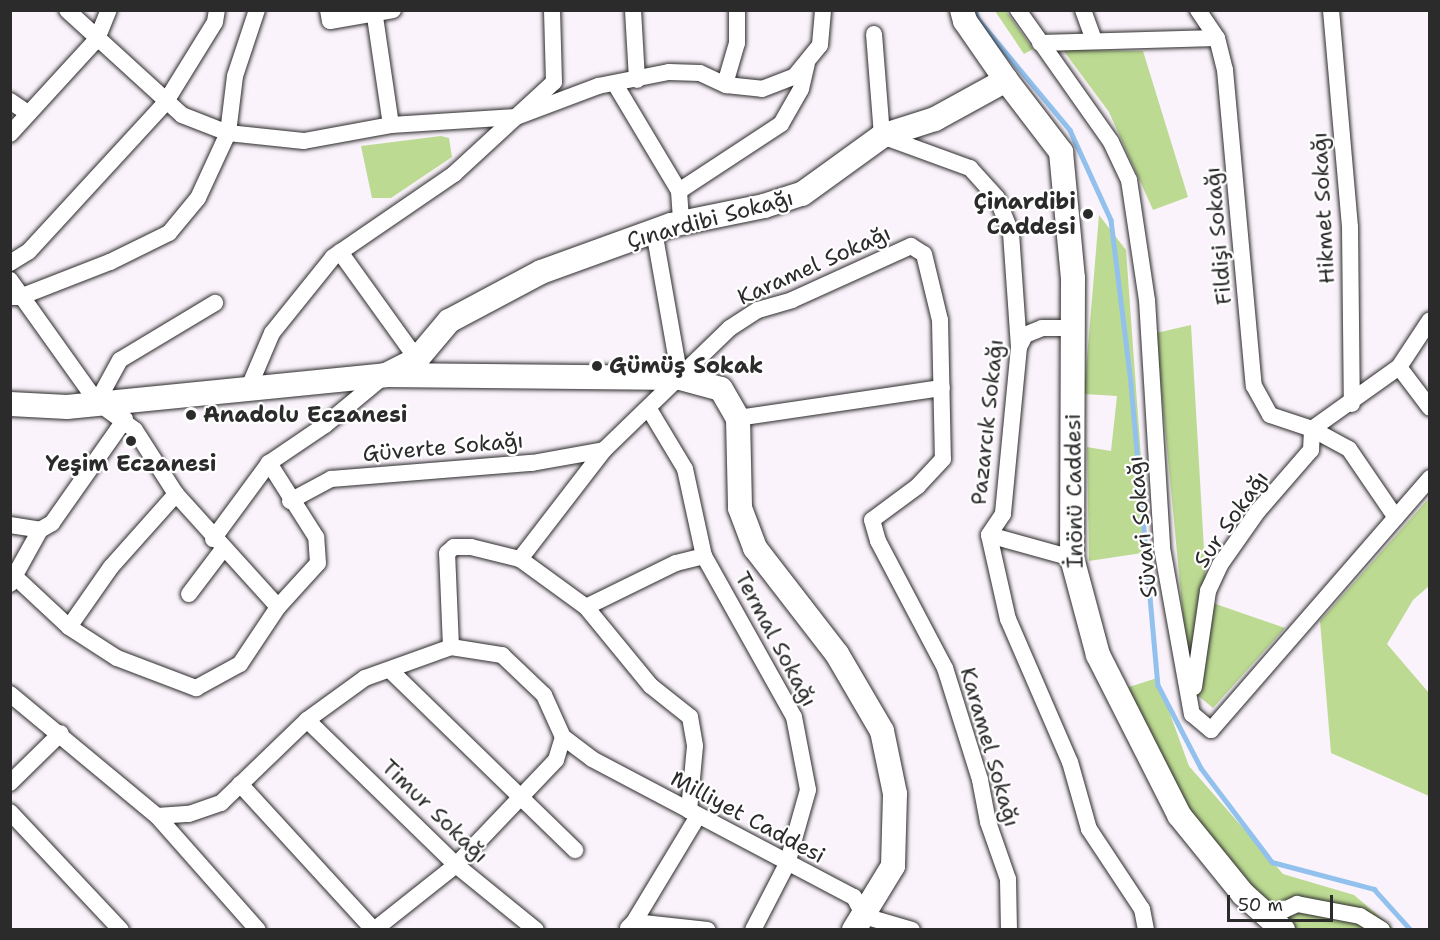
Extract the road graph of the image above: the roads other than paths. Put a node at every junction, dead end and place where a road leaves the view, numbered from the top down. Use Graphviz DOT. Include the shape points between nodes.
graph roads {
  1 [pos="67,10"];
  2 [pos="109,10"];
  3 [pos="217,10"];
  4 [pos="257,10"];
  5 [pos="328,10"];
  6 [pos="393,10"];
  7 [pos="552,10"];
  8 [pos="633,10"];
  9 [pos="737,10"];
  10 [pos="823,10"];
  11 [pos="962,10"];
  12 [pos="1018,10"];
  13 [pos="1083,10"];
  14 [pos="1198,10"];
  15 [pos="1331,10"];
  16 [pos="374,12"];
  17 [pos="874,34"];
  18 [pos="1217,38"];
  19 [pos="97,39"];
  20 [pos="1094,40"];
  21 [pos="1040,43"];
  22 [pos="807,61"];
  23 [pos="637,80"];
  24 [pos="1006,80"];
  25 [pos="615,84"];
  26 [pos="724,84"];
  27 [pos="10,101"];
  28 [pos="165,103"];
  29 [pos="28,114"];
  30 [pos="516,117"];
  31 [pos="391,125"];
  32 [pos="228,133"];
  33 [pos="10,134"];
  34 [pos="882,136"];
  35 [pos="679,191"];
  36 [pos="681,223"];
  37 [pos="654,231"];
  38 [pos="340,252"];
  39 [pos="10,263"];
  40 [pos="10,280"];
  41 [pos="15,297"];
  42 [pos="215,303"];
  43 [pos="1430,320"];
  44 [pos="1072,328"];
  45 [pos="1019,347"];
  46 [pos="417,359"];
  47 [pos="1399,367"];
  48 [pos="385,375"];
  49 [pos="680,378"];
  50 [pos="249,387"];
  51 [pos="942,388"];
  52 [pos="97,402"];
  53 [pos="10,404"];
  54 [pos="1352,404"];
  55 [pos="1430,408"];
  56 [pos="649,409"];
  57 [pos="738,418"];
  58 [pos="125,419"];
  59 [pos="1312,429"];
  60 [pos="604,450"];
  61 [pos="269,463"];
  62 [pos="1430,478"];
  63 [pos="176,494"];
  64 [pos="290,501"];
  65 [pos="1396,518"];
  66 [pos="10,525"];
  67 [pos="40,530"];
  68 [pos="989,534"];
  69 [pos="218,544"];
  70 [pos="704,556"];
  71 [pos="1072,558"];
  72 [pos="520,559"];
  73 [pos="13,577"];
  74 [pos="189,594"];
  75 [pos="278,607"];
  76 [pos="586,607"];
  77 [pos="69,627"];
  78 [pos="451,646"];
  79 [pos="391,670"];
  80 [pos="10,694"];
  81 [pos="1192,714"];
  82 [pos="307,720"];
  83 [pos="61,733"];
  84 [pos="563,736"];
  85 [pos="10,783"];
  86 [pos="240,784"];
  87 [pos="520,800"];
  88 [pos="10,812"];
  89 [pos="694,813"];
  90 [pos="157,816"];
  91 [pos="575,850"];
  92 [pos="787,864"];
  93 [pos="456,865"];
  94 [pos="859,923"];
  95 [pos="1276,923"];
  96 [pos="630,926"];
  97 [pos="374,929"];
  98 [pos="122,930"];
  99 [pos="258,930"];
  100 [pos="536,930"];
  101 [pos="708,930"];
  102 [pos="753,930"];
  103 [pos="912,930"];
  104 [pos="1009,930"];
  105 [pos="1146,930"];
  106 [pos="1382,930"];
  1 -- 19 [label="street"];
  2 -- 19 [label="street"];
  3 -- 28 [label="street" via="214,22"];
  4 -- 32 [label="street" via="235,76"];
  5 -- 16 [label="street" via="330,21"];
  6 -- 16 [label="street"];
  7 -- 30 [label="street" via="554,82"];
  8 -- 23 [label="street"];
  9 -- 26 [label="street" via="737,43"];
  10 -- 22 [label="street" via="820,45"];
  11 -- 24 [label="street, İnönü Caddesi" via="965,21"];
  12 -- 21 [label="street, Süvari Sokağı"];
  13 -- 20 [label="street"];
  14 -- 18 [label="street, Fildişi Sokağı"];
  15 -- 54 [label="street, Hikmet Sokağı" via="1350,227"];
  16 -- 31 [label="street"];
  17 -- 34 [label="street"];
  18 -- 20 [label="street"];
  18 -- 59 [label="street, Fildişi Sokağı" via="1226,78 1254,386 1270,415"];
  19 -- 28 [label="street"];
  19 -- 29 [label="street"];
  20 -- 21 [label="street"];
  21 -- 81 [label="street, Süvari Sokağı" via="1111,142 1129,180 1147,300 1162,548"];
  22 -- 26 [label="street" via="794,77 762,89"];
  22 -- 35 [label="street" via="801,89 781,124"];
  23 -- 25 [label="street"];
  23 -- 26 [label="street" via="669,72 700,73"];
  24 -- 34 [label="street, Çınardibi Sokağı" via="935,119"];
  24 -- 44 [label="street, İnönü Caddesi" via="1061,152 1069,205"];
  25 -- 30 [label="street"];
  25 -- 35 [label="street"];
  27 -- 29 [label="street"];
  28 -- 32 [label="street" via="182,115"];
  28 -- 39 [label="street" via="29,251"];
  29 -- 33 [label="street"];
  30 -- 31 [label="street"];
  30 -- 38 [label="street" via="454,174"];
  31 -- 32 [label="street" via="304,141"];
  32 -- 41 [label="street" via="198,198 168,233 110,262"];
  34 -- 36 [label="street, Çınardibi Sokağı" via="802,194"];
  34 -- 45 [label="street, Pazarcık Sokağı" via="970,168 997,198 1011,233"];
  35 -- 36 [label="street"];
  36 -- 37 [label="street, Çınardibi Sokağı"];
  37 -- 46 [label="street, Çınardibi Sokağı" via="541,272 449,321"];
  37 -- 49 [label="street"];
  38 -- 46 [label="street"];
  38 -- 50 [label="street" via="272,333"];
  40 -- 41 [label="street"];
  41 -- 52 [label="street"];
  42 -- 52 [label="street" via="120,360"];
  43 -- 47 [label="street"];
  44 -- 45 [label="street" via="1042,328 1025,335"];
  44 -- 71 [label="street, İnönü Caddesi"];
  45 -- 68 [label="street, Pazarcık Sokağı" via="1002,513"];
  46 -- 48 [label="street, Çınardibi Sokağı"];
  47 -- 54 [label="street"];
  47 -- 55 [label="street"];
  48 -- 49 [label="street"];
  48 -- 50 [label="street"];
  48 -- 61 [label="street" via="325,425"];
  49 -- 51 [label="street, Karamel Sokağı" via="709,345 758,310 792,300 911,246 924,254 940,320"];
  49 -- 56 [label="street, Karamel Sokağı"];
  49 -- 57 [label="street" via="721,389"];
  50 -- 52 [label="street" via="174,398"];
  51 -- 57 [label="street"];
  51 -- 104 [label="street, Karamel Sokağı" via="943,459 918,486 872,520 878,541 945,668 1008,879"];
  52 -- 53 [label="street" via="67,407"];
  52 -- 58 [label="street"];
  54 -- 59 [label="street"];
  56 -- 60 [label="street, Karamel Sokağı"];
  56 -- 70 [label="street, Termal Sokağı" via="685,469"];
  57 -- 94 [label="street" via="740,508 755,548 837,654 882,730 895,794 893,866"];
  58 -- 63 [label="street"];
  58 -- 67 [label="street" via="52,523"];
  59 -- 65 [label="street, Fildişi Sokağı" via="1349,448"];
  59 -- 81 [label="street, Sur Sokağı" via="1311,450 1258,511 1220,565 1208,591 1195,665"];
  60 -- 64 [label="street, Güverte Sokağı" via="532,463 331,479"];
  60 -- 72 [label="street, Karamel Sokağı"];
  61 -- 64 [label="street"];
  61 -- 69 [label="street"];
  62 -- 65 [label="street"];
  63 -- 69 [label="street"];
  63 -- 77 [label="street" via="111,567"];
  64 -- 75 [label="street" via="316,537 318,563"];
  65 -- 81 [label="street" via="1211,730"];
  66 -- 67 [label="street"];
  67 -- 73 [label="street"];
  68 -- 71 [label="street"];
  68 -- 105 [label="street, Pazarcık Sokağı" via="1008,619 1070,762 1089,829 1142,909"];
  69 -- 74 [label="street"];
  69 -- 75 [label="street"];
  70 -- 76 [label="street" via="676,563"];
  70 -- 92 [label="street, Termal Sokağı" via="794,717 808,790"];
  71 -- 95 [label="street, İnönü Caddesi" via="1098,655 1179,816 1243,894"];
  72 -- 76 [label="street"];
  72 -- 78 [label="street" via="471,547 454,547 447,553"];
  73 -- 77 [label="street"];
  75 -- 77 [label="street" via="240,664 196,688 117,658"];
  76 -- 89 [label="street" via="651,686 690,717"];
  78 -- 79 [label="street"];
  78 -- 84 [label="street" via="502,655 544,695"];
  79 -- 82 [label="street" via="365,678"];
  79 -- 87 [label="street"];
  80 -- 83 [label="street"];
  82 -- 86 [label="street"];
  82 -- 93 [label="street, Timur Sokağı"];
  83 -- 85 [label="street"];
  83 -- 90 [label="street"];
  84 -- 87 [label="street" via="556,760"];
  84 -- 89 [label="street, Milliyet Caddesi" via="592,759"];
  86 -- 90 [label="street" via="221,803 189,814"];
  86 -- 97 [label="street"];
  87 -- 91 [label="street"];
  87 -- 93 [label="street"];
  88 -- 98 [label="street"];
  89 -- 92 [label="street, Milliyet Caddesi"];
  89 -- 96 [label="street"];
  90 -- 99 [label="street"];
  92 -- 94 [label="street, Milliyet Caddesi" via="854,897"];
  92 -- 102 [label="street, Termal Sokağı"];
  93 -- 97 [label="street"];
  93 -- 100 [label="street, Timur Sokağı"];
  94 -- 103 [label="street"];
  95 -- 106 [label="street" via="1296,904 1360,916"];
  96 -- 101 [label="street"];
}
